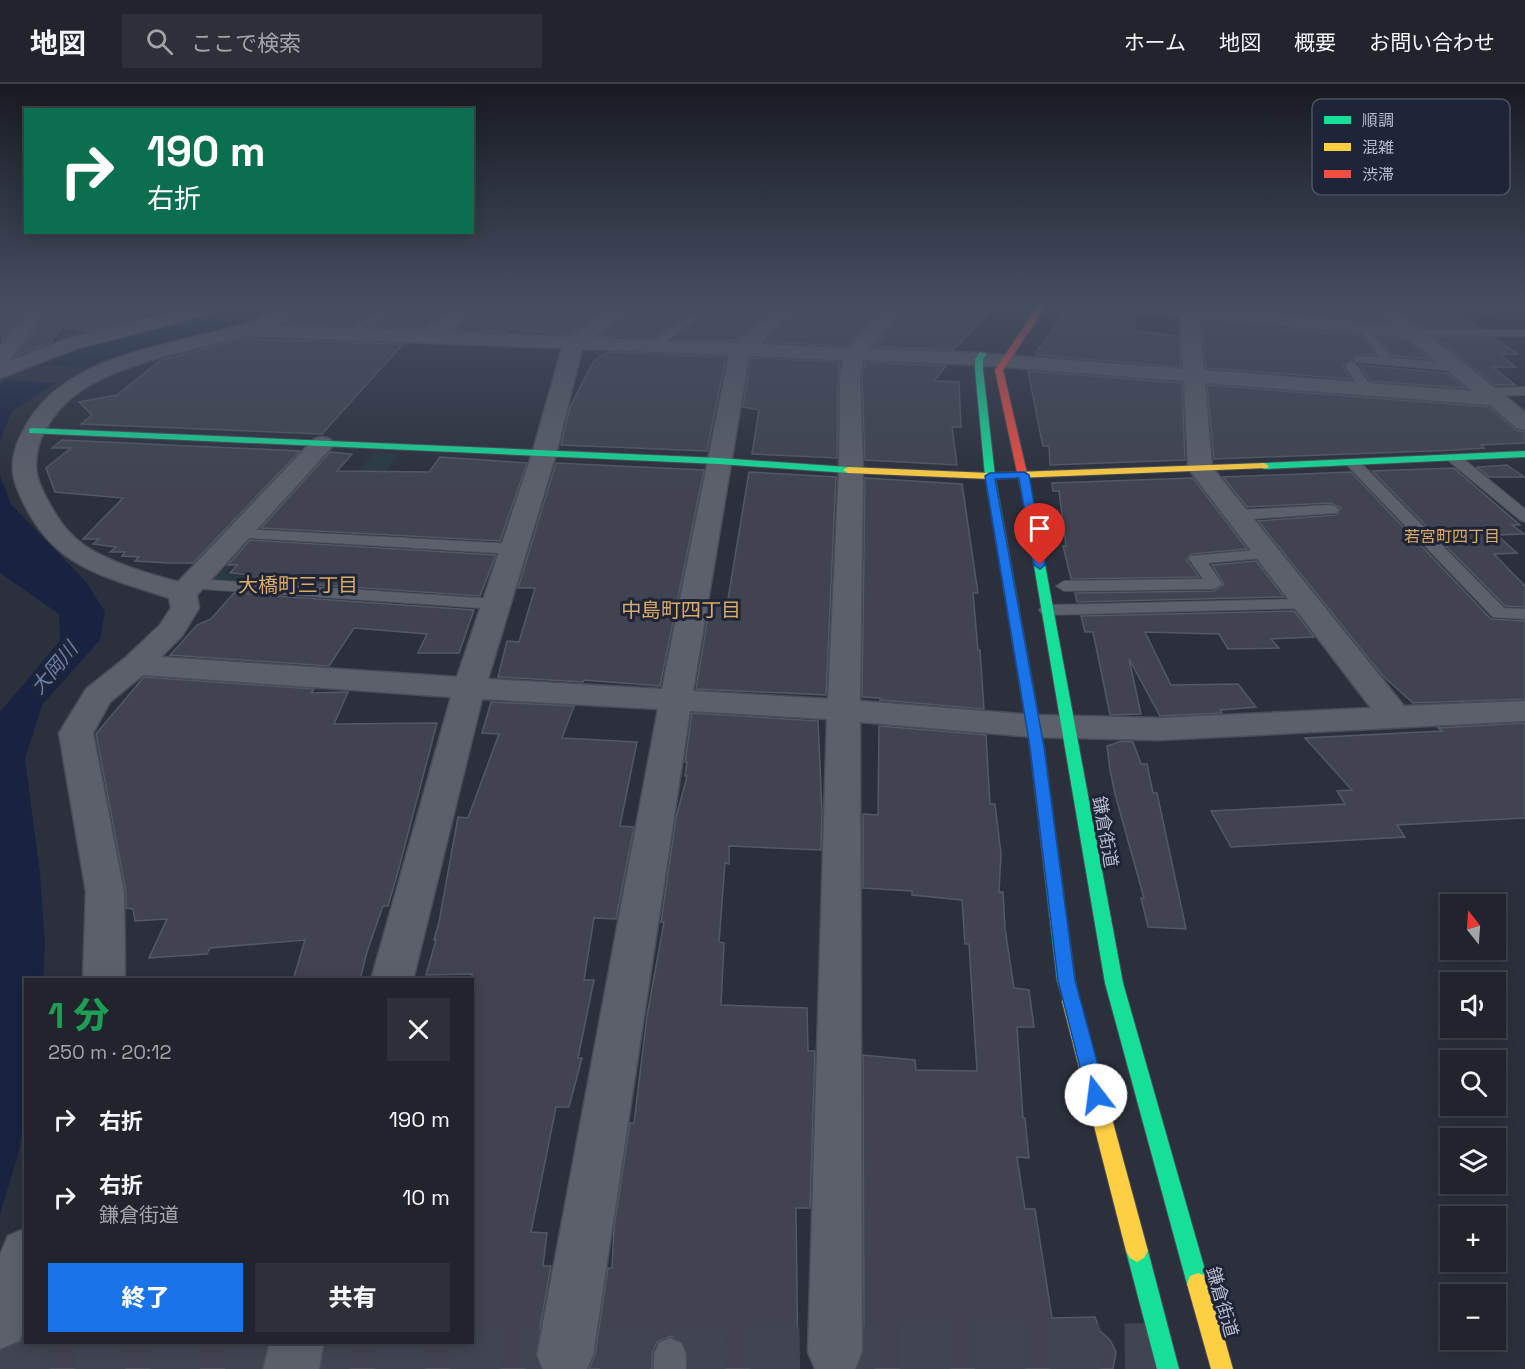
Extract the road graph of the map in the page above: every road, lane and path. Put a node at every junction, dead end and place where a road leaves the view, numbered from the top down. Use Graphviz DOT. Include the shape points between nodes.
graph roads {
  1 [pos="45,366"];
  2 [pos="117,366"];
  3 [pos="568,366"];
  4 [pos="737,366"];
  5 [pos="852,366"];
  6 [pos="986,366"];
  7 [pos="1001,366"];
  8 [pos="1076,366"];
  9 [pos="1193,366"];
  10 [pos="1357,366"];
  11 [pos="1440,366"];
  12 [pos="1454,367"];
  13 [pos="40,370"];
  14 [pos="0,374"];
  15 [pos="1194,374"];
  16 [pos="82,379"];
  17 [pos="1366,388"];
  18 [pos="1525,391"];
  19 [pos="1490,395"];
  20 [pos="1525,423"];
  21 [pos="32,431"];
  22 [pos="322,444"];
  23 [pos="544,454"];
  24 [pos="1525,454"];
  25 [pos="1455,459"];
  26 [pos="719,461"];
  27 [pos="1353,463"];
  28 [pos="1200,468"];
  29 [pos="851,470"];
  30 [pos="1024,475"];
  31 [pos="990,476"];
  32 [pos="1331,510"];
  33 [pos="1237,515"];
  34 [pos="1525,517"];
  35 [pos="239,534"];
  36 [pos="514,549"];
  37 [pos="1268,554"];
  38 [pos="1064,586"];
  39 [pos="188,588"];
  40 [pos="496,604"];
  41 [pos="1306,604"];
  42 [pos="1048,610"];
  43 [pos="1525,614"];
  44 [pos="136,665"];
  45 [pos="469,688"];
  46 [pos="676,699"];
  47 [pos="844,710"];
  48 [pos="1525,711"];
  49 [pos="1395,717"];
  50 [pos="1033,726"];
  51 [pos="1068,727"];
  52 [pos="104,978"];
  53 [pos="393,978"];
  54 [pos="24,1259"];
  55 [pos="0,1322"];
  56 [pos="835,1352"];
  57 [pos="565,1355"];
  58 [pos="1168,1369"];
  59 [pos="1222,1369"];
  1 -- 13 [label="street"];
  2 -- 16 [label="street"];
  3 -- 23 [label="street"];
  4 -- 26 [label="street"];
  5 -- 29 [label="street"];
  6 -- 31 [label="main road"];
  7 -- 30 [label="main road, 鎌倉街道"];
  8 -- 15 [label="street"];
  9 -- 15 [label="street"];
  10 -- 17 [label="lane"];
  11 -- 12 [label="lane"];
  12 -- 19 [label="street"];
  13 -- 14 [label="street"];
  13 -- 16 [label="street"];
  15 -- 17 [label="street"];
  15 -- 28 [label="street"];
  16 -- 21 [label="street" via="45,411"];
  17 -- 19 [label="street"];
  18 -- 19 [label="lane"];
  19 -- 20 [label="street"];
  21 -- 22 [label="main road"];
  21 -- 39 [label="street" via="24,476 34,500 75,552 100,564"];
  22 -- 23 [label="main road"];
  22 -- 35 [label="street"];
  23 -- 26 [label="main road"];
  23 -- 36 [label="street"];
  24 -- 25 [label="main road"];
  25 -- 27 [label="main road"];
  25 -- 34 [label="lane"];
  26 -- 29 [label="main road"];
  26 -- 46 [label="street"];
  27 -- 28 [label="main road"];
  27 -- 43 [label="lane" via="1499,613"];
  28 -- 30 [label="main road"];
  28 -- 33 [label="street"];
  29 -- 31 [label="main road"];
  29 -- 47 [label="street"];
  30 -- 31 [label="main road"];
  30 -- 42 [label="main road, 鎌倉街道"];
  31 -- 50 [label="main road"];
  32 -- 33 [label="lane"];
  33 -- 37 [label="street"];
  35 -- 36 [label="lane"];
  35 -- 39 [label="street"];
  36 -- 40 [label="street"];
  37 -- 38 [label="lane" via="1197,559 1214,584"];
  37 -- 41 [label="street"];
  39 -- 40 [label="lane"];
  39 -- 44 [label="street" via="185,608 172,630"];
  40 -- 45 [label="street"];
  41 -- 42 [label="lane"];
  41 -- 49 [label="street"];
  42 -- 51 [label="main road, 鎌倉街道"];
  44 -- 45 [label="street"];
  44 -- 52 [label="street" via="97,696 76,733 105,892"];
  45 -- 46 [label="street"];
  45 -- 53 [label="street"];
  46 -- 47 [label="street"];
  46 -- 57 [label="street"];
  47 -- 50 [label="street"];
  47 -- 56 [label="street"];
  48 -- 49 [label="street"];
  49 -- 51 [label="street" via="1160,729"];
  50 -- 51 [label="street"];
  50 -- 58 [label="main road" via="1066,980"];
  51 -- 59 [label="main road, 鎌倉街道" via="1113,983"];
  54 -- 55 [label="street"];
}
